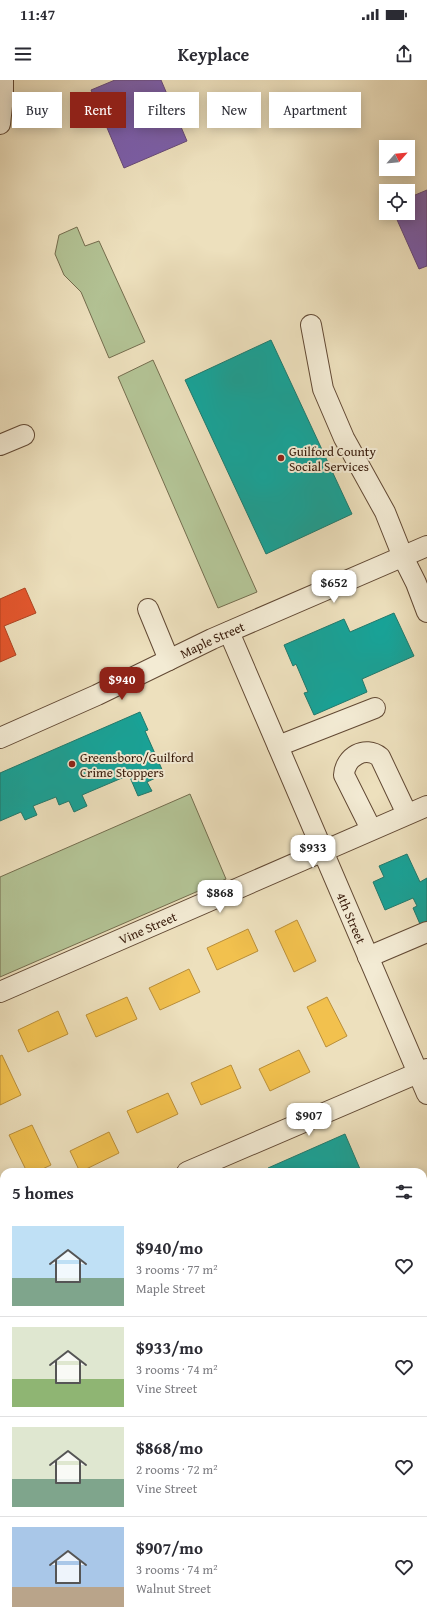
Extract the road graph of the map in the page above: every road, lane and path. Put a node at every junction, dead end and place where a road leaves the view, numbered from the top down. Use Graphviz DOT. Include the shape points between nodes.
graph roads {
  1 [pos="3,80"];
  2 [pos="0,124"];
  3 [pos="311,325"];
  4 [pos="24,435"];
  5 [pos="0,445"];
  6 [pos="427,546"];
  7 [pos="403,556"];
  8 [pos="148,609"];
  9 [pos="427,612"];
  10 [pos="229,632"];
  11 [pos="169,660"];
  12 [pos="375,708"];
  13 [pos="0,738"];
  14 [pos="278,746"];
  15 [pos="427,806"];
  16 [pos="407,814"];
  17 [pos="372,829"];
  18 [pos="322,852"];
  19 [pos="427,932"];
  20 [pos="368,957"];
  21 [pos="0,992"];
  22 [pos="423,1071"];
  23 [pos="427,1094"];
  24 [pos="196,1168"];
  1 -- 2 [label="street"];
  3 -- 7 [label="street" via="323,389 344,438 385,512"];
  4 -- 5 [label="street"];
  6 -- 7 [label="street, Maple Street"];
  7 -- 9 [label="street"];
  7 -- 10 [label="street, Maple Street"];
  8 -- 11 [label="street"];
  10 -- 11 [label="street, Maple Street"];
  10 -- 14 [label="street, 4th Street"];
  11 -- 13 [label="street, Maple Street"];
  12 -- 14 [label="street"];
  14 -- 18 [label="street, 4th Street"];
  15 -- 16 [label="street, Vine Street"];
  16 -- 17 [label="street, Vine Street"];
  16 -- 17 [label="street" via="380,757 374,752 360,753 349,761 344,774"];
  17 -- 18 [label="street, Vine Street"];
  18 -- 20 [label="street, 4th Street"];
  18 -- 21 [label="street, Vine Street"];
  19 -- 20 [label="street"];
  20 -- 22 [label="street, 4th Street"];
  22 -- 23 [label="street, 4th Street"];
  22 -- 24 [label="street"];
}
